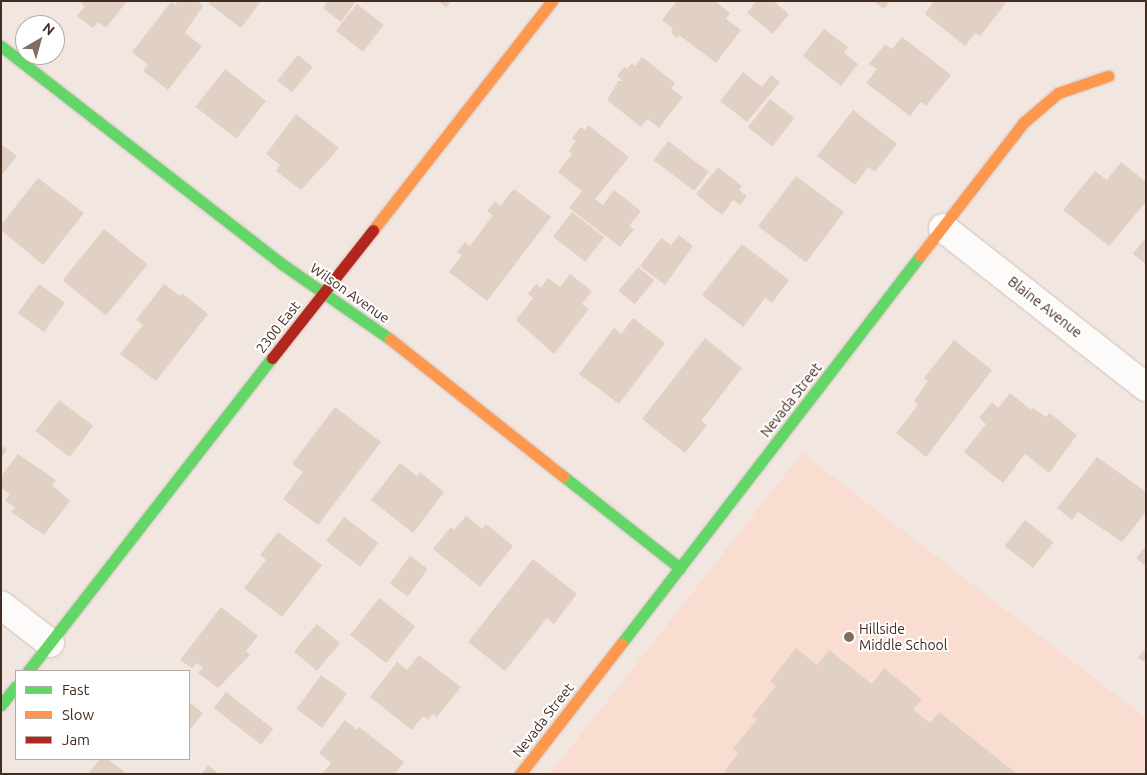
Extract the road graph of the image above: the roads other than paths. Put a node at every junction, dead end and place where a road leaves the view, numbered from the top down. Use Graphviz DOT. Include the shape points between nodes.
graph roads {
  1 [pos="552,1"];
  2 [pos="1,46"];
  3 [pos="1108,76"];
  4 [pos="944,228"];
  5 [pos="324,293"];
  6 [pos="1146,387"];
  7 [pos="680,568"];
  8 [pos="1,605"];
  9 [pos="50,643"];
  10 [pos="29,670"];
  11 [pos="15,687"];
  12 [pos="1,705"];
  13 [pos="520,774"];
  1 -- 5 [label="street, 2300 East"];
  2 -- 5 [label="street, Wilson Avenue" via="173,181"];
  3 -- 4 [label="street, Nevada Street" via="1077,84 1041,106 1023,123"];
  4 -- 6 [label="street, Blaine Avenue"];
  4 -- 7 [label="street, Nevada Street"];
  5 -- 7 [label="street, Wilson Avenue" via="372,325"];
  5 -- 9 [label="street, 2300 East"];
  7 -- 13 [label="street, Nevada Street"];
  8 -- 9 [label="street"];
  9 -- 10 [label="street, 2300 East"];
  11 -- 12 [label="street"];
}
